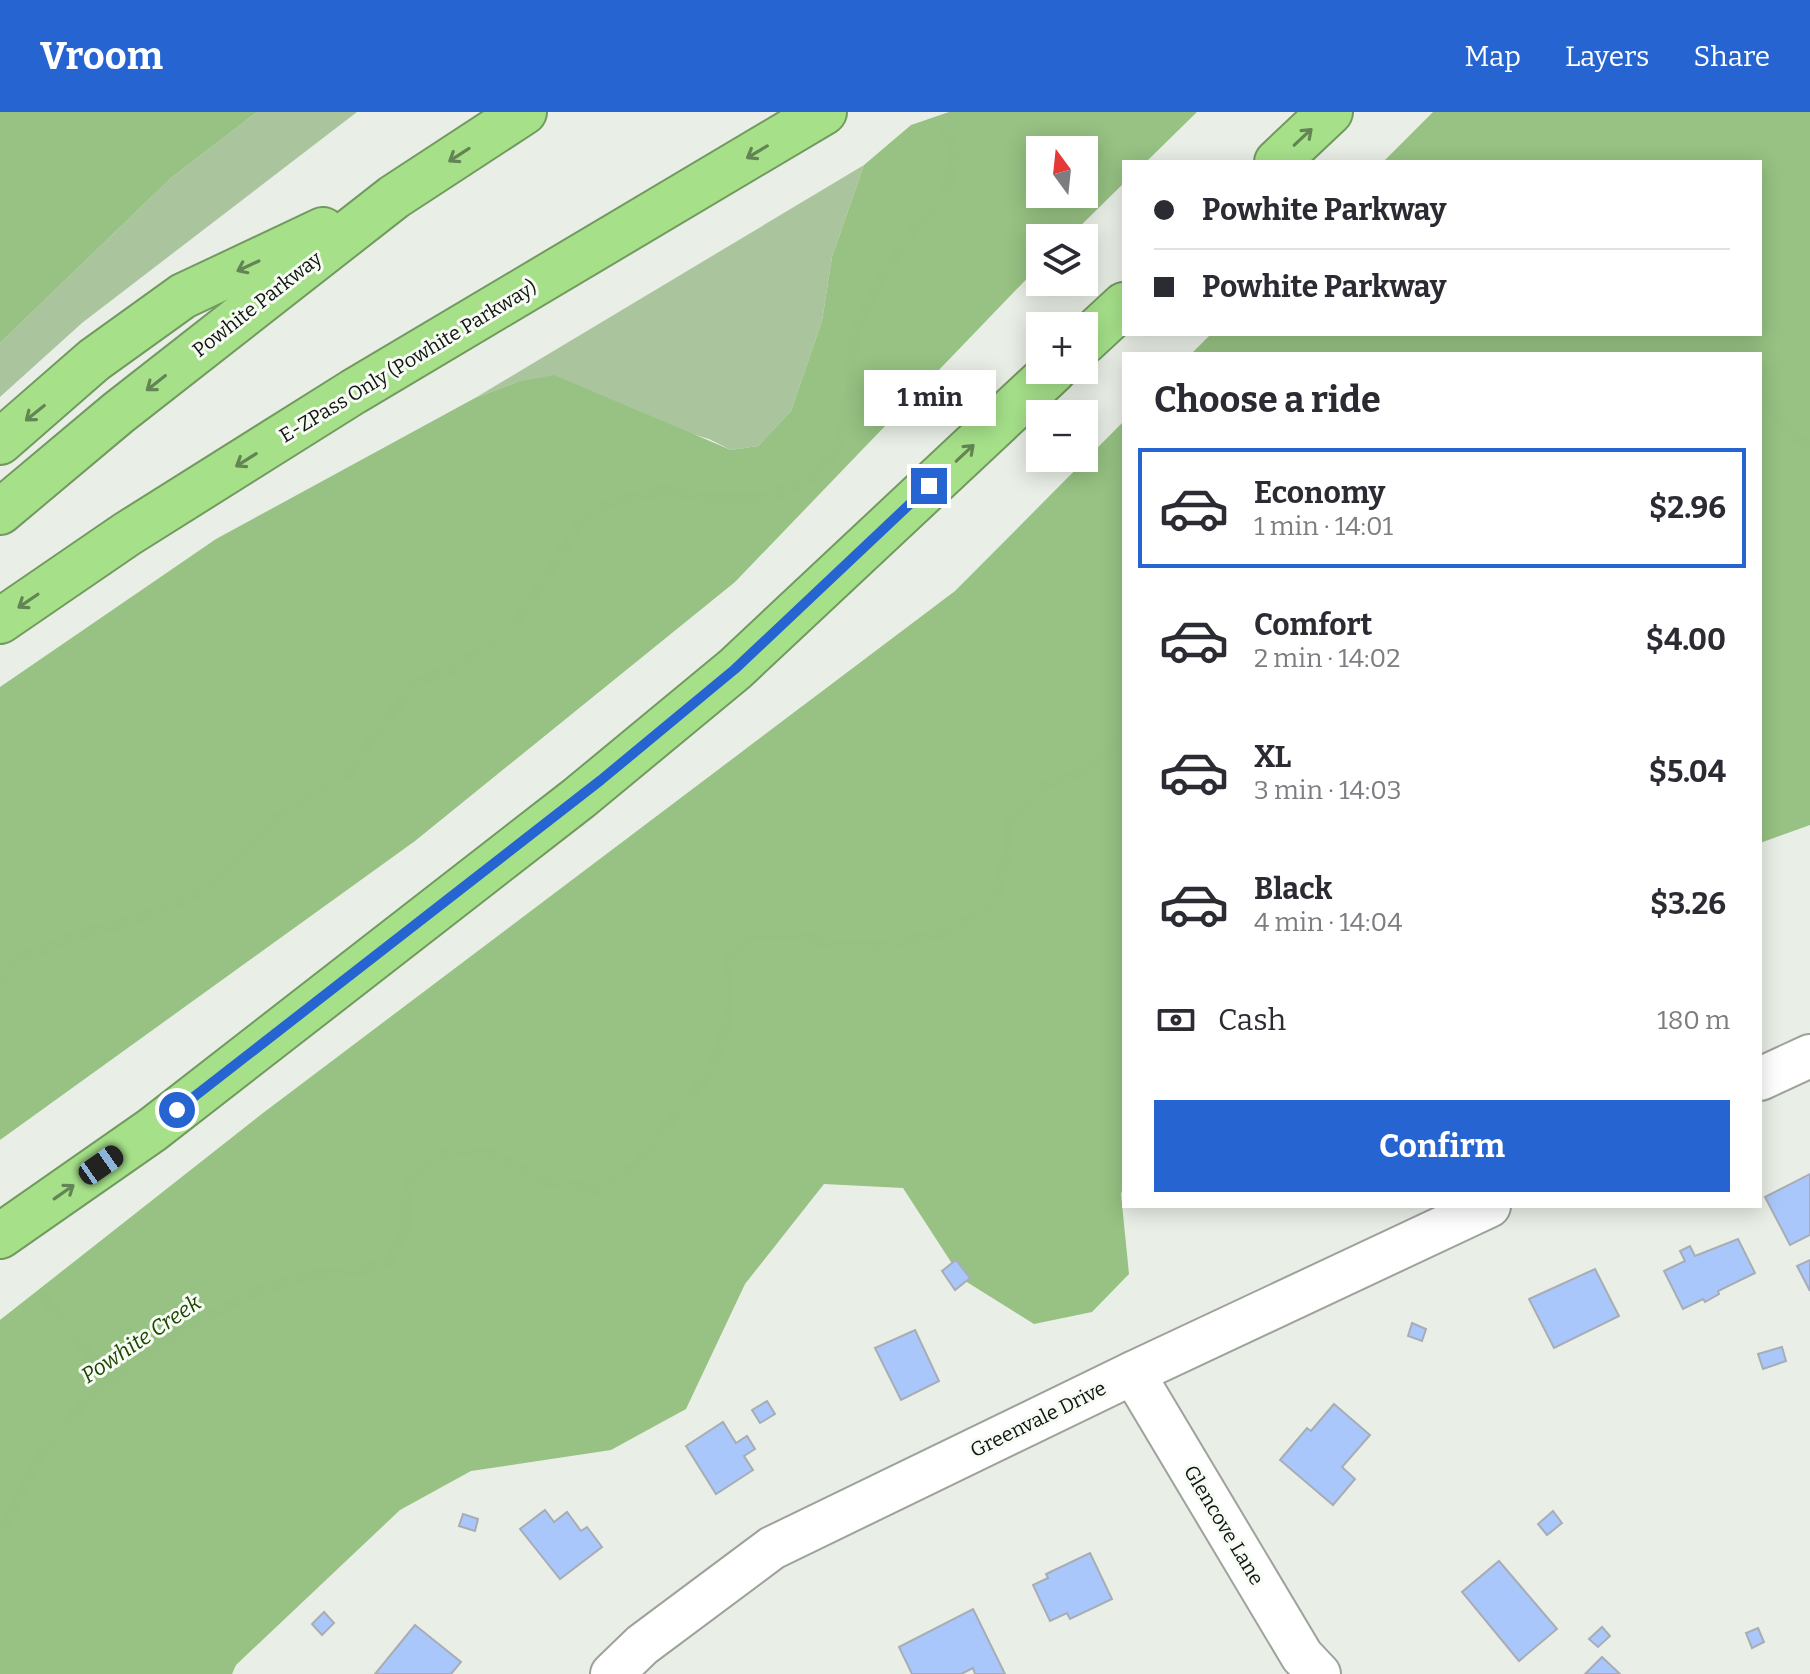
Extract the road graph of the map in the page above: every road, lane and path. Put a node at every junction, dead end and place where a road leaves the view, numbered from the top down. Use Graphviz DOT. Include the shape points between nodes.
graph roads {
  1 [pos="524,112"];
  2 [pos="824,112"];
  3 [pos="1330,112"];
  4 [pos="1279,160"];
  5 [pos="394,197"];
  6 [pos="1122,307"];
  7 [pos="1098,329"];
  8 [pos="1039,384"];
  9 [pos="0,442"];
  10 [pos="0,512"];
  11 [pos="0,621"];
  12 [pos="1810,1056"];
  13 [pos="1762,1078"];
  14 [pos="1485,1208"];
  15 [pos="0,1236"];
  16 [pos="1133,1373"];
  17 [pos="612,1674"];
  18 [pos="1319,1674"];
  1 -- 5 [label="highway, Powhite Parkway, one-way"];
  2 -- 11 [label="highway, E-ZPass Only (Powhite Parkway), one-way" via="353,392"];
  4 -- 3 [label="highway, one-way"];
  5 -- 9 [label="highway, one-way" via="183,296 94,360"];
  5 -- 10 [label="highway, Powhite Parkway, one-way"];
  6 -- 7 [label="highway"];
  15 -- 8 [label="highway, one-way" via="152,1130 579,798 735,669"];
  12 -- 13 [label="street"];
  14 -- 16 [label="street, Greenvale Drive"];
  16 -- 17 [label="street, Greenvale Drive" via="772,1548 642,1645"];
  16 -- 18 [label="street, Glencove Lane" via="1302,1656"];
}
